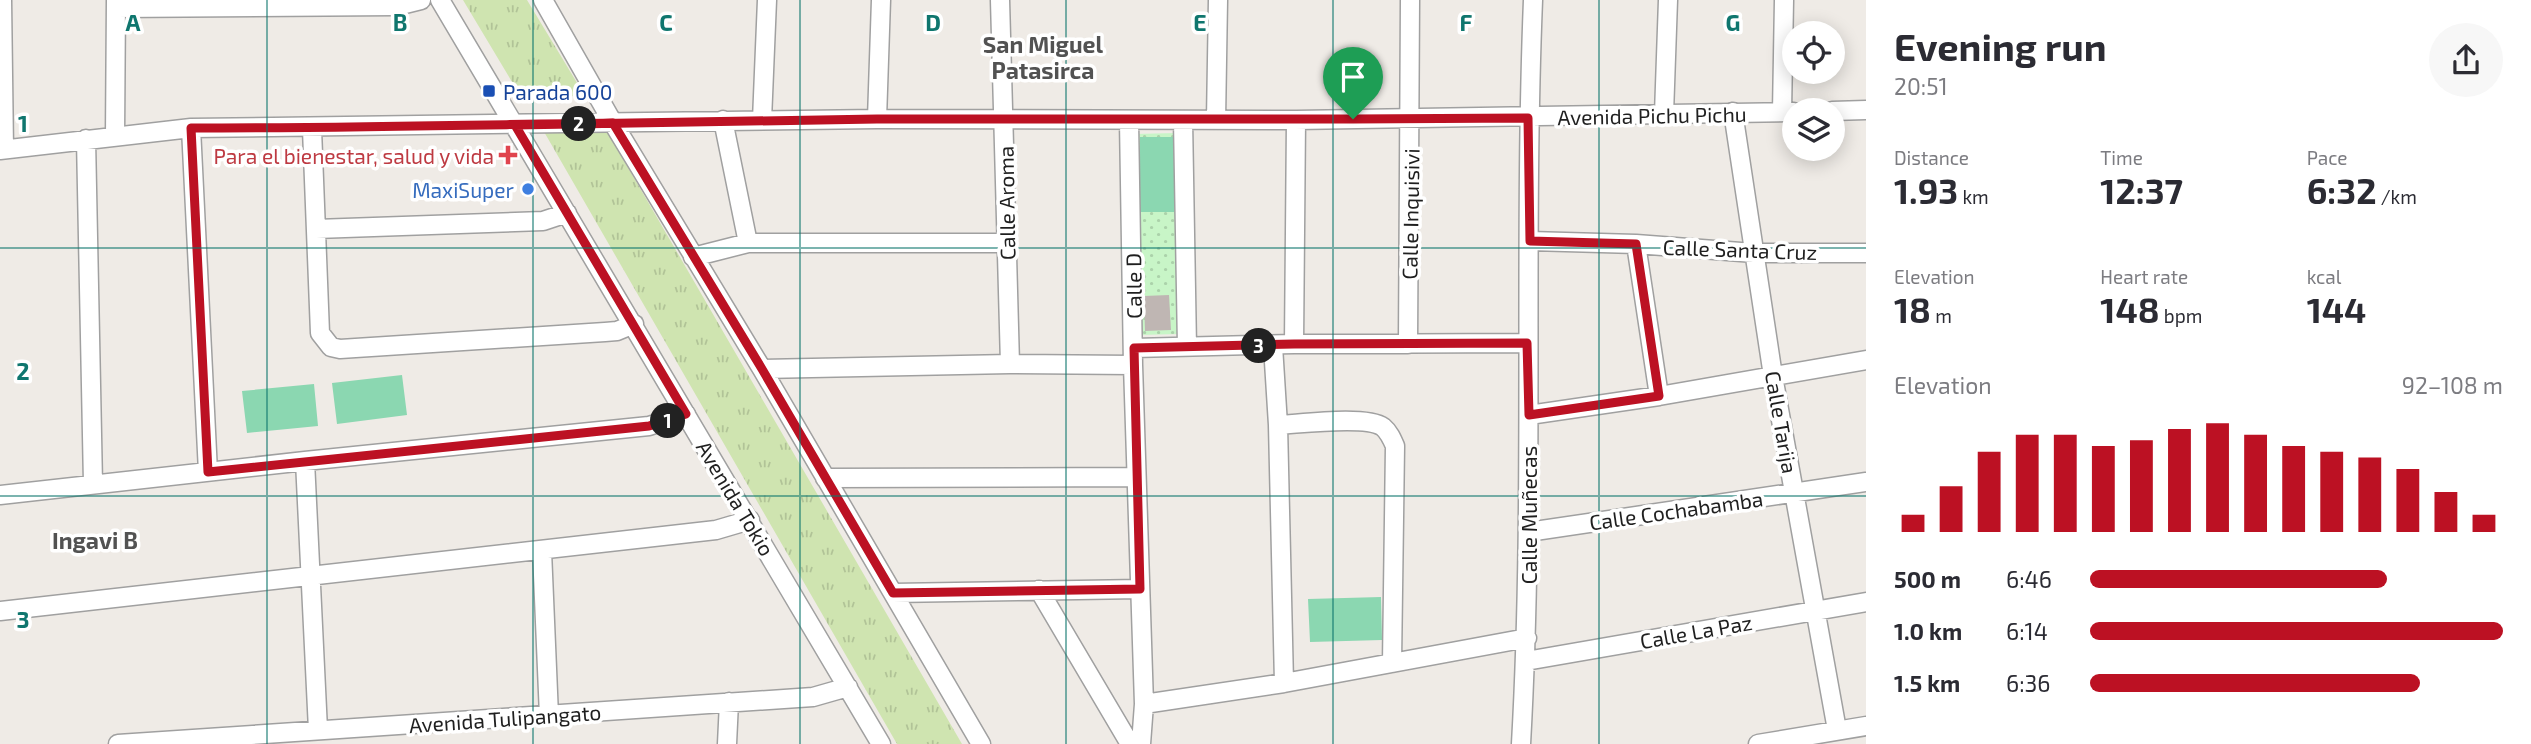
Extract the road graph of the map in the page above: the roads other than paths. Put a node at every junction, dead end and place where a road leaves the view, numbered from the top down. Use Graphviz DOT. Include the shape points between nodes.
graph roads {
  1 [pos="2,0"];
  2 [pos="421,0"];
  3 [pos="440,0"];
  4 [pos="543,0"];
  5 [pos="767,0"];
  6 [pos="881,0"];
  7 [pos="1000,0"];
  8 [pos="1218,0"];
  9 [pos="1410,0"];
  10 [pos="1533,0"];
  11 [pos="1668,0"];
  12 [pos="1784,0"];
  13 [pos="116,4"];
  14 [pos="1788,98"];
  15 [pos="1866,110"];
  16 [pos="1845,111"];
  17 [pos="1782,112"];
  18 [pos="1732,113"];
  19 [pos="1664,114"];
  20 [pos="1411,118"];
  21 [pos="1528,118"];
  22 [pos="877,119"];
  23 [pos="723,120"];
  24 [pos="762,120"];
  25 [pos="1004,120"];
  26 [pos="1183,120"];
  27 [pos="1216,120"];
  28 [pos="1296,120"];
  29 [pos="1129,121"];
  30 [pos="613,123"];
  31 [pos="515,125"];
  32 [pos="191,128"];
  33 [pos="312,128"];
  34 [pos="115,136"];
  35 [pos="86,139"];
  36 [pos="2,150"];
  37 [pos="568,213"];
  38 [pos="316,229"];
  39 [pos="1530,241"];
  40 [pos="748,243"];
  41 [pos="1007,243"];
  42 [pos="1636,244"];
  43 [pos="1754,253"];
  44 [pos="1866,253"];
  45 [pos="693,257"];
  46 [pos="634,324"];
  47 [pos="1527,343"];
  48 [pos="1294,344"];
  49 [pos="1408,344"];
  50 [pos="1273,346"];
  51 [pos="1187,347"];
  52 [pos="1133,357"];
  53 [pos="1866,360"];
  54 [pos="1010,364"];
  55 [pos="762,369"];
  56 [pos="1773,376"];
  57 [pos="1659,396"];
  58 [pos="686,414"];
  59 [pos="1529,415"];
  60 [pos="1278,425"];
  61 [pos="305,461"];
  62 [pos="208,472"];
  63 [pos="1136,477"];
  64 [pos="825,478"];
  65 [pos="1866,482"];
  66 [pos="93,484"];
  67 [pos="1795,493"];
  68 [pos="0,495"];
  69 [pos="750,520"];
  70 [pos="1528,532"];
  71 [pos="542,551"];
  72 [pos="312,576"];
  73 [pos="1140,589"];
  74 [pos="1039,590"];
  75 [pos="893,593"];
  76 [pos="1866,602"];
  77 [pos="1817,610"];
  78 [pos="0,611"];
  79 [pos="1527,638"];
  80 [pos="1526,661"];
  81 [pos="1392,663"];
  82 [pos="1284,683"];
  83 [pos="848,687"];
  84 [pos="729,702"];
  85 [pos="1144,704"];
  86 [pos="549,716"];
  87 [pos="1866,726"];
  88 [pos="318,730"];
  89 [pos="1837,730"];
  90 [pos="277,738"];
  91 [pos="118,744"];
  92 [pos="727,744"];
  93 [pos="881,744"];
  94 [pos="981,744"];
  95 [pos="1130,744"];
  96 [pos="1142,744"];
  97 [pos="1521,744"];
  98 [pos="1758,744"];
  1 -- 36 [label="street"];
  2 -- 13 [label="street" via="397,6"];
  3 -- 31 [label="street, Avenida Tokio"];
  4 -- 30 [label="street"];
  5 -- 24 [label="street"];
  6 -- 22 [label="street"];
  7 -- 25 [label="street, Calle Aroma"];
  8 -- 27 [label="street"];
  9 -- 20 [label="street, Calle Inquisivi"];
  10 -- 21 [label="street"];
  11 -- 19 [label="street"];
  12 -- 14 [label="street"];
  13 -- 34 [label="street"];
  15 -- 16 [label="street"];
  17 -- 18 [label="street, Avenida Pichu Pichu"];
  18 -- 19 [label="street, Avenida Pichu Pichu"];
  18 -- 43 [label="street, Calle Tarija"];
  19 -- 21 [label="street, Avenida Pichu Pichu"];
  20 -- 21 [label="street, Avenida Pichu Pichu"];
  20 -- 28 [label="street, Avenida Pichu Pichu"];
  20 -- 49 [label="street, Calle Inquisivi"];
  21 -- 39 [label="street, Calle Muñecas"];
  22 -- 24 [label="street, Avenida Pichu Pichu"];
  22 -- 25 [label="street, Avenida Pichu Pichu"];
  23 -- 24 [label="street, Avenida Pichu Pichu"];
  23 -- 30 [label="street, Avenida Pichu Pichu"];
  23 -- 40 [label="street"];
  25 -- 29 [label="street, Avenida Pichu Pichu"];
  25 -- 41 [label="street, Calle Aroma"];
  26 -- 27 [label="street, Avenida Pichu Pichu"];
  26 -- 29 [label="street, Avenida Pichu Pichu"];
  26 -- 51 [label="street"];
  27 -- 28 [label="street, Avenida Pichu Pichu"];
  28 -- 48 [label="street"];
  29 -- 52 [label="street, Calle D"];
  30 -- 31 [label="street, Avenida Pichu Pichu"];
  30 -- 45 [label="street"];
  31 -- 33 [label="street, Avenida Pichu Pichu"];
  31 -- 37 [label="street, Avenida Tokio"];
  32 -- 33 [label="street, Avenida Pichu Pichu"];
  32 -- 34 [label="street, Avenida Pichu Pichu"];
  32 -- 62 [label="street"];
  33 -- 38 [label="street"];
  34 -- 35 [label="street, Avenida Pichu Pichu"];
  35 -- 36 [label="street, Avenida Pichu Pichu"];
  35 -- 66 [label="street"];
  37 -- 38 [label="street" via="543,221"];
  37 -- 46 [label="street, Avenida Tokio"];
  38 -- 46 [label="street" via="320,333 331,347 605,332"];
  39 -- 42 [label="street, Calle Santa Cruz"];
  39 -- 47 [label="street, Calle Muñecas"];
  40 -- 41 [label="street"];
  40 -- 45 [label="street"];
  41 -- 54 [label="street, Calle Aroma"];
  42 -- 43 [label="street, Calle Santa Cruz"];
  42 -- 57 [label="street"];
  43 -- 44 [label="street, Calle Santa Cruz"];
  43 -- 56 [label="street, Calle Tarija"];
  45 -- 55 [label="street"];
  46 -- 58 [label="street, Avenida Tokio"];
  47 -- 49 [label="street"];
  47 -- 59 [label="street, Calle Muñecas"];
  48 -- 49 [label="street"];
  48 -- 50 [label="street"];
  50 -- 51 [label="street"];
  50 -- 60 [label="street"];
  51 -- 52 [label="street"];
  52 -- 54 [label="street"];
  52 -- 63 [label="street, Calle D"];
  53 -- 56 [label="street"];
  54 -- 55 [label="street"];
  55 -- 64 [label="street"];
  56 -- 57 [label="street"];
  56 -- 67 [label="street, Calle Tarija"];
  57 -- 59 [label="street"];
  58 -- 61 [label="street" via="649,426"];
  58 -- 69 [label="street, Avenida Tokio"];
  59 -- 70 [label="street, Calle Muñecas"];
  60 -- 81 [label="street" via="1369,422 1390,434 1395,446"];
  60 -- 82 [label="street"];
  61 -- 62 [label="street"];
  61 -- 72 [label="street"];
  62 -- 66 [label="street"];
  63 -- 64 [label="street"];
  63 -- 73 [label="street, Calle D"];
  64 -- 75 [label="street"];
  65 -- 67 [label="street, Calle Cochabamba"];
  66 -- 68 [label="street"];
  67 -- 70 [label="street, Calle Cochabamba"];
  67 -- 77 [label="street, Calle Tarija"];
  69 -- 71 [label="street" via="716,530"];
  69 -- 83 [label="street, Avenida Tokio"];
  70 -- 79 [label="street, Calle Muñecas"];
  71 -- 72 [label="street"];
  71 -- 86 [label="street"];
  72 -- 78 [label="street"];
  72 -- 88 [label="street"];
  73 -- 74 [label="street"];
  73 -- 85 [label="street, Calle D"];
  74 -- 75 [label="street"];
  74 -- 95 [label="street"];
  75 -- 94 [label="street"];
  76 -- 77 [label="street, Calle La Paz"];
  77 -- 80 [label="street, Calle La Paz"];
  77 -- 89 [label="street, Calle Tarija"];
  79 -- 80 [label="street, Calle Muñecas"];
  79 -- 81 [label="street"];
  80 -- 97 [label="street, Calle Muñecas"];
  81 -- 82 [label="street"];
  82 -- 85 [label="street"];
  83 -- 84 [label="street, Avenida Tulipangato" via="813,697"];
  83 -- 93 [label="street, Avenida Tokio"];
  84 -- 86 [label="street, Avenida Tulipangato"];
  84 -- 92 [label="street"];
  85 -- 96 [label="street, Calle D"];
  86 -- 88 [label="street, Avenida Tulipangato"];
  87 -- 89 [label="street"];
  88 -- 90 [label="street, Avenida Tulipangato"];
  89 -- 98 [label="street"];
  90 -- 91 [label="street, Avenida Tulipangato"];
}
